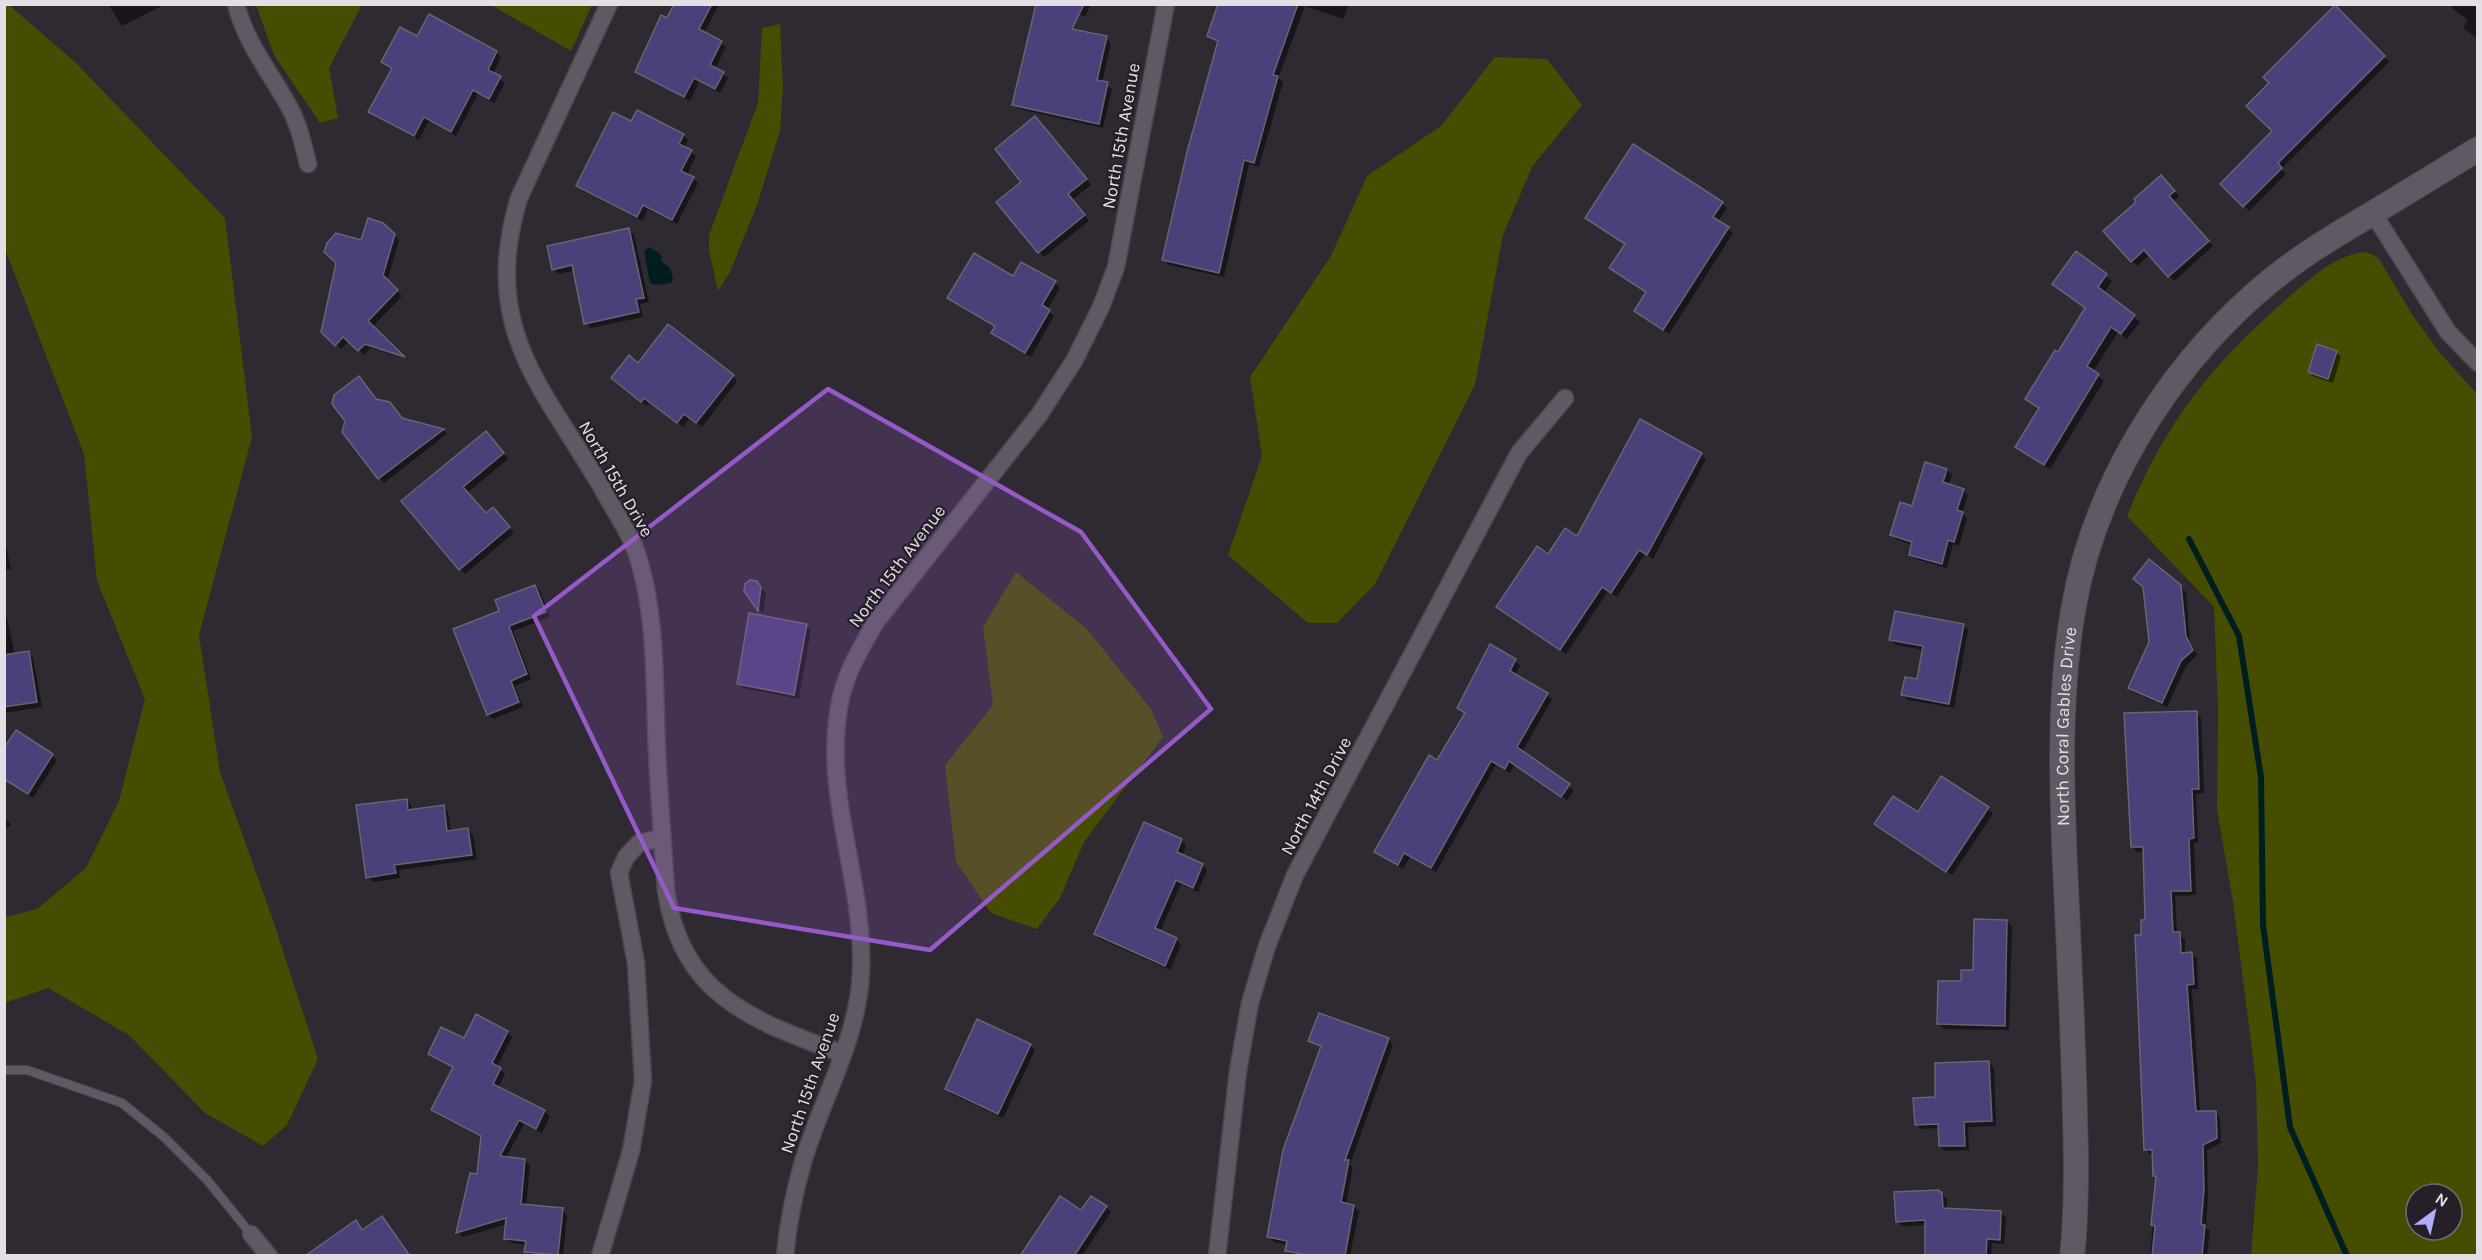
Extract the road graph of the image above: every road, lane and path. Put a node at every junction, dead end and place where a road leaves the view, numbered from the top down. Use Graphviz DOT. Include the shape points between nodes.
graph roads {
  1 [pos="236,4"];
  2 [pos="609,4"];
  3 [pos="1166,4"];
  4 [pos="2478,149"];
  5 [pos="308,164"];
  6 [pos="2373,213"];
  7 [pos="2478,363"];
  8 [pos="1565,398"];
  9 [pos="662,838"];
  10 [pos="843,1054"];
  11 [pos="4,1070"];
  12 [pos="251,1234"];
  13 [pos="269,1256"];
  14 [pos="600,1256"];
  15 [pos="785,1256"];
  16 [pos="1217,1256"];
  17 [pos="2072,1256"];
  1 -- 5 [label="street" via="268,74 288,104"];
  2 -- 9 [label="street, North 15th Drive" via="519,198 511,225 506,282 513,328 532,377 581,451 630,537 640,564 651,637"];
  3 -- 10 [label="street, North 15th Avenue" via="1116,267 1101,307 1074,361 1039,415 875,623 841,696 835,740 836,791 861,945 854,1023"];
  4 -- 6 [label="street, North Coral Gables Drive"];
  6 -- 7 [label="street" via="2448,332"];
  6 -- 17 [label="street, North Coral Gables Drive" via="2286,268 2212,336 2147,422 2107,495 2085,556 2073,612 2063,705 2075,1123 2076,1229"];
  8 -- 16 [label="street, North 14th Drive" via="1520,453 1295,875 1258,973 1245,1026"];
  9 -- 10 [label="street, North 15th Drive" via="670,918 678,939 710,986 768,1025"];
  9 -- 14 [label="street" via="639,843 626,857 619,873 636,963 643,1081 631,1151"];
  10 -- 15 [label="street, North 15th Avenue" via="803,1161 788,1221"];
  11 -- 12 [label="lane" via="27,1070 122,1103 207,1180"];
  12 -- 13 [label="street"];
}
